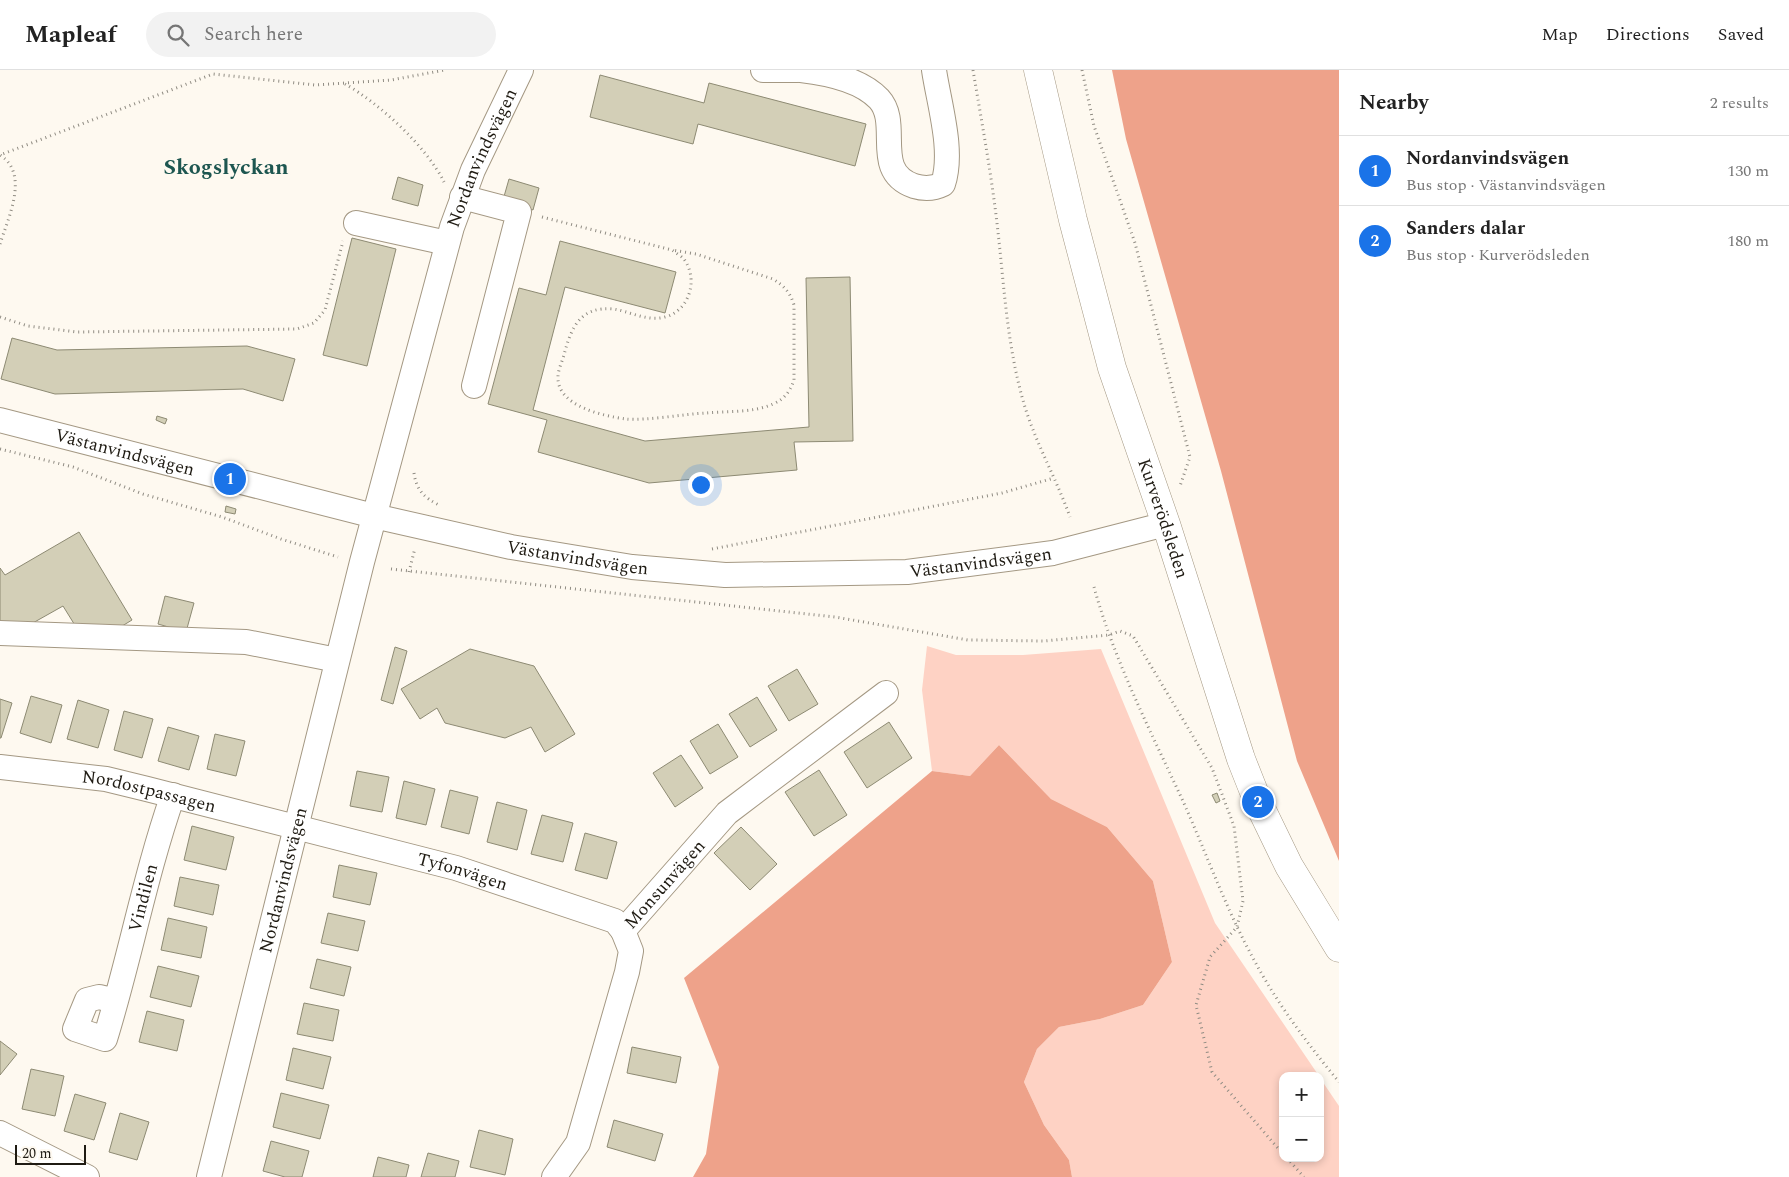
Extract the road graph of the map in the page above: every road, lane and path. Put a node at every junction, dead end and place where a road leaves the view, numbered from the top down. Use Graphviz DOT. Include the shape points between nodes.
graph roads {
  1 [pos="207,70"];
  2 [pos="445,70"];
  3 [pos="521,70"];
  4 [pos="784,70"];
  5 [pos="934,70"];
  6 [pos="973,70"];
  7 [pos="1038,70"];
  8 [pos="1082,70"];
  9 [pos="213,74"];
  10 [pos="345,84"];
  11 [pos="454,192"];
  12 [pos="519,212"];
  13 [pos="351,228"];
  14 [pos="447,243"];
  15 [pos="0,244"];
  16 [pos="672,250"];
  17 [pos="0,318"];
  18 [pos="474,386"];
  19 [pos="0,420"];
  20 [pos="0,449"];
  21 [pos="414,473"];
  22 [pos="1054,478"];
  23 [pos="447,506"];
  24 [pos="374,516"];
  25 [pos="1070,517"];
  26 [pos="1166,524"];
  27 [pos="706,550"];
  28 [pos="338,556"];
  29 [pos="391,569"];
  30 [pos="1094,586"];
  31 [pos="0,633"];
  32 [pos="1109,634"];
  33 [pos="337,660"];
  34 [pos="886,693"];
  35 [pos="0,767"];
  36 [pos="173,795"];
  37 [pos="296,828"];
  38 [pos="1237,928"];
  39 [pos="623,931"];
  40 [pos="1339,948"];
  41 [pos="116,1001"];
  42 [pos="1339,1082"];
  43 [pos="0,1133"];
  44 [pos="1279,1149"];
  45 [pos="1291,1162"];
  46 [pos="87,1177"];
  47 [pos="209,1177"];
  48 [pos="554,1177"];
  49 [pos="1304,1177"];
  1 -- 9 [label="path"];
  2 -- 10 [label="path" via="413,78"];
  3 -- 11 [label="street, Nordanvindsvägen"];
  4 -- 5 [label="street" via="825,73 857,84 880,100 886,112 891,167 900,179 922,188 935,188 944,184 948,170"];
  6 -- 22 [label="path" via="992,185 1007,330 1021,395"];
  7 -- 26 [label="main road, Kurverödsleden" via="1112,368"];
  8 -- 26 [label="path" via="1094,126 1134,244 1190,457"];
  9 -- 10 [label="path" via="289,83"];
  9 -- 15 [label="path" via="0,155 11,167 16,182"];
  10 -- 11 [label="path" via="381,109 428,156"];
  11 -- 12 [label="street"];
  11 -- 14 [label="street, Nordanvindsvägen"];
  12 -- 16 [label="path"];
  12 -- 18 [label="street"];
  13 -- 14 [label="street"];
  13 -- 17 [label="path" via="325,310 314,323 297,329 77,332 28,326"];
  14 -- 24 [label="street, Nordanvindsvägen"];
  16 -- 16 [label="path" via="689,269 689,295 683,306 664,317 652,318 612,309 598,309 585,314 569,333 558,377 564,396 583,408 627,419 761,408 783,399 794,380 794,305 790,294 773,279 696,254"];
  19 -- 24 [label="street, Västanvindsvägen"];
  20 -- 28 [label="path" via="73,467 143,494"];
  21 -- 23 [label="path" via="420,491 432,502"];
  22 -- 25 [label="path"];
  22 -- 27 [label="path" via="1002,493"];
  24 -- 26 [label="street, Västanvindsvägen" via="511,547 632,568 725,575 906,572 1053,553"];
  24 -- 33 [label="street, Nordanvindsvägen"];
  26 -- 40 [label="main road, Kurverödsleden" via="1241,759 1258,802 1289,866"];
  29 -- 32 [label="path" via="835,617 968,640 1044,642"];
  30 -- 32 [label="path"];
  31 -- 33 [label="street" via="246,642"];
  32 -- 38 [label="path"];
  32 -- 38 [label="path" via="1120,631 1133,636 1212,768 1234,826 1243,900"];
  33 -- 37 [label="street, Nordanvindsvägen"];
  34 -- 39 [label="street, Monsunvägen" via="727,813"];
  35 -- 36 [label="street, Nordostpassagen" via="106,779"];
  36 -- 37 [label="street, Nordostpassagen"];
  36 -- 41 [label="street, Vindilen" via="144,884"];
  37 -- 39 [label="street, Tyfonvägen" via="456,868 615,921"];
  37 -- 47 [label="street, Nordanvindsvägen"];
  38 -- 42 [label="path" via="1271,990"];
  38 -- 44 [label="path" via="1210,957 1196,1005 1212,1072"];
  39 -- 48 [label="street, Monsunvägen" via="631,951 627,972 578,1144"];
  43 -- 46 [label="street"];
  45 -- 49 [label="path"];
}
